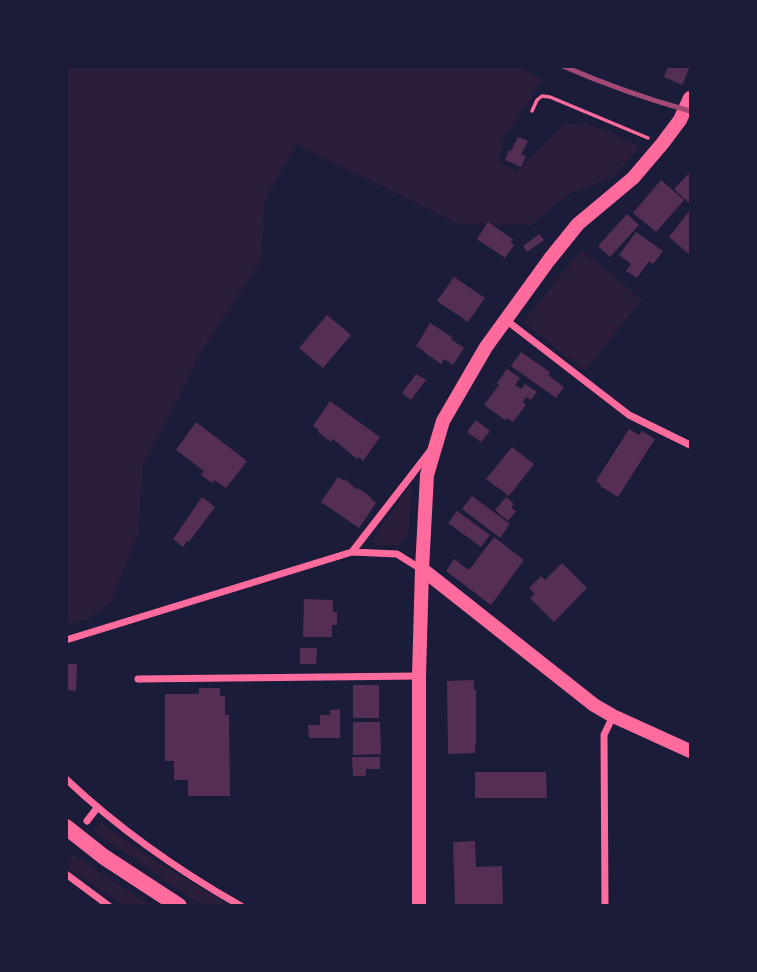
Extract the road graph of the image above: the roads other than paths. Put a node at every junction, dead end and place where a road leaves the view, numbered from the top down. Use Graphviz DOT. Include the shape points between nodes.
graph roads {
  1 [pos="691,97"];
  2 [pos="506,320"];
  3 [pos="435,443"];
  4 [pos="691,445"];
  5 [pos="352,552"];
  6 [pos="422,569"];
  7 [pos="66,640"];
  8 [pos="419,676"];
  9 [pos="138,679"];
  10 [pos="613,716"];
  11 [pos="691,751"];
  12 [pos="66,779"];
  13 [pos="97,808"];
  14 [pos="87,821"];
  15 [pos="66,827"];
  16 [pos="66,874"];
  17 [pos="109,905"];
  18 [pos="179,905"];
  19 [pos="241,905"];
  20 [pos="419,905"];
  21 [pos="605,905"];
  1 -- 2 [label="main road" via="662,144 633,178 578,224"];
  2 -- 3 [label="main road" via="443,421"];
  2 -- 4 [label="street" via="629,415"];
  3 -- 5 [label="street"];
  3 -- 6 [label="main road" via="427,475"];
  5 -- 6 [label="street" via="397,554"];
  5 -- 7 [label="street"];
  6 -- 8 [label="main road"];
  6 -- 10 [label="main road"];
  8 -- 9 [label="street"];
  8 -- 20 [label="main road"];
  10 -- 11 [label="main road"];
  10 -- 21 [label="street" via="604,735"];
  12 -- 13 [label="street"];
  13 -- 14 [label="street"];
  13 -- 19 [label="street"];
  15 -- 18 [label="highway"];
  16 -- 17 [label="street"];
}
